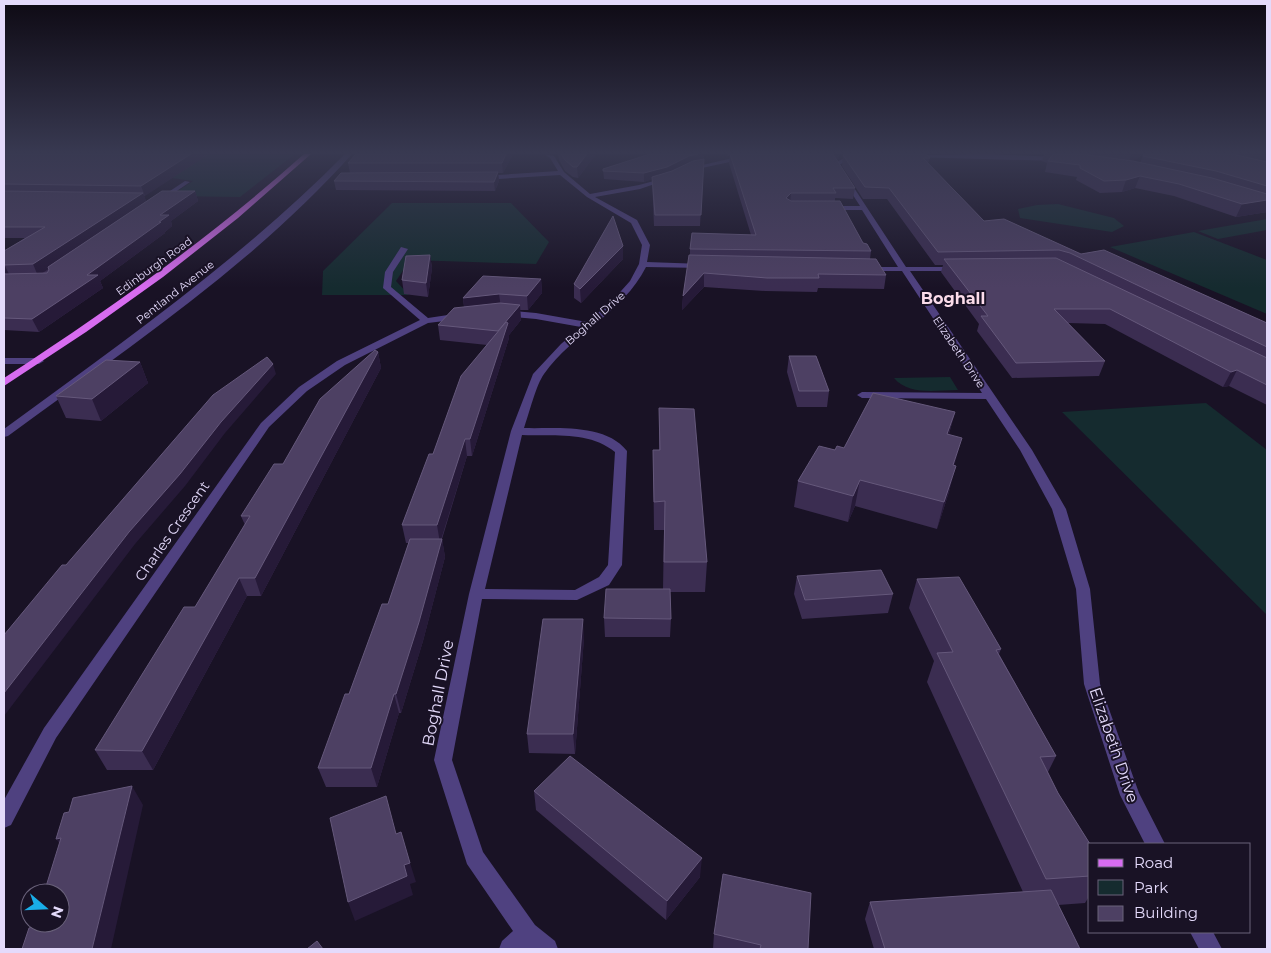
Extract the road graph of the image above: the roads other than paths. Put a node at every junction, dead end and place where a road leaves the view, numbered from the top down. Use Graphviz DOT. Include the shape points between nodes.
graph roads {
  1 [pos="162,198"];
  2 [pos="256,198"];
  3 [pos="307,198"];
  4 [pos="593,198"];
  5 [pos="858,198"];
  6 [pos="152,202"];
  7 [pos="818,208"];
  8 [pos="864,208"];
  9 [pos="404,249"];
  10 [pos="643,264"];
  11 [pos="710,266"];
  12 [pos="855,269"];
  13 [pos="904,269"];
  14 [pos="972,269"];
  15 [pos="493,313"];
  16 [pos="476,315"];
  17 [pos="426,321"];
  18 [pos="587,325"];
  19 [pos="4,361"];
  20 [pos="39,361"];
  21 [pos="4,384"];
  22 [pos="862,395"];
  23 [pos="989,396"];
  24 [pos="517,431"];
  25 [pos="4,434"];
  26 [pos="476,594"];
  27 [pos="4,819"];
  28 [pos="1154,843"];
  29 [pos="527,933"];
  30 [pos="1202,933"];
  31 [pos="510,949"];
  32 [pos="547,949"];
  33 [pos="1211,949"];
  1 -- 6 [label="street"];
  2 -- 20 [label="main road, Edinburgh Road" via="204,243"];
  3 -- 25 [label="street, Pentland Avenue" via="202,288"];
  4 -- 10 [label="street, Boghall Drive" via="634,222 646,246"];
  5 -- 8 [label="street, Elizabeth Drive"];
  7 -- 8 [label="street"];
  8 -- 13 [label="street, Elizabeth Drive"];
  9 -- 17 [label="street" via="388,272 388,288"];
  10 -- 11 [label="street"];
  10 -- 18 [label="street, Boghall Drive" via="634,282 616,302"];
  12 -- 13 [label="street"];
  13 -- 14 [label="street"];
  13 -- 23 [label="street, Elizabeth Drive"];
  15 -- 18 [label="street"];
  16 -- 17 [label="street, Charles Crescent"];
  17 -- 27 [label="street, Charles Crescent" via="341,363 303,389 265,425 50,734"];
  18 -- 24 [label="street, Boghall Drive" via="538,374"];
  19 -- 20 [label="street"];
  20 -- 21 [label="main road, Edinburgh Road"];
  22 -- 23 [label="street, Elizabeth Drive"];
  23 -- 28 [label="street, Elizabeth Drive" via="1026,450 1059,509 1083,589 1092,684 1130,795"];
  24 -- 26 [label="street, Boghall Drive"];
  24 -- 26 [label="street" via="588,434 609,441 621,451 616,565 604,581 577,595"];
  26 -- 29 [label="street, Boghall Drive" via="443,760 474,857"];
  29 -- 31 [label="street"];
  29 -- 32 [label="street, Boghall Drive"];
  30 -- 33 [label="street"];
}
